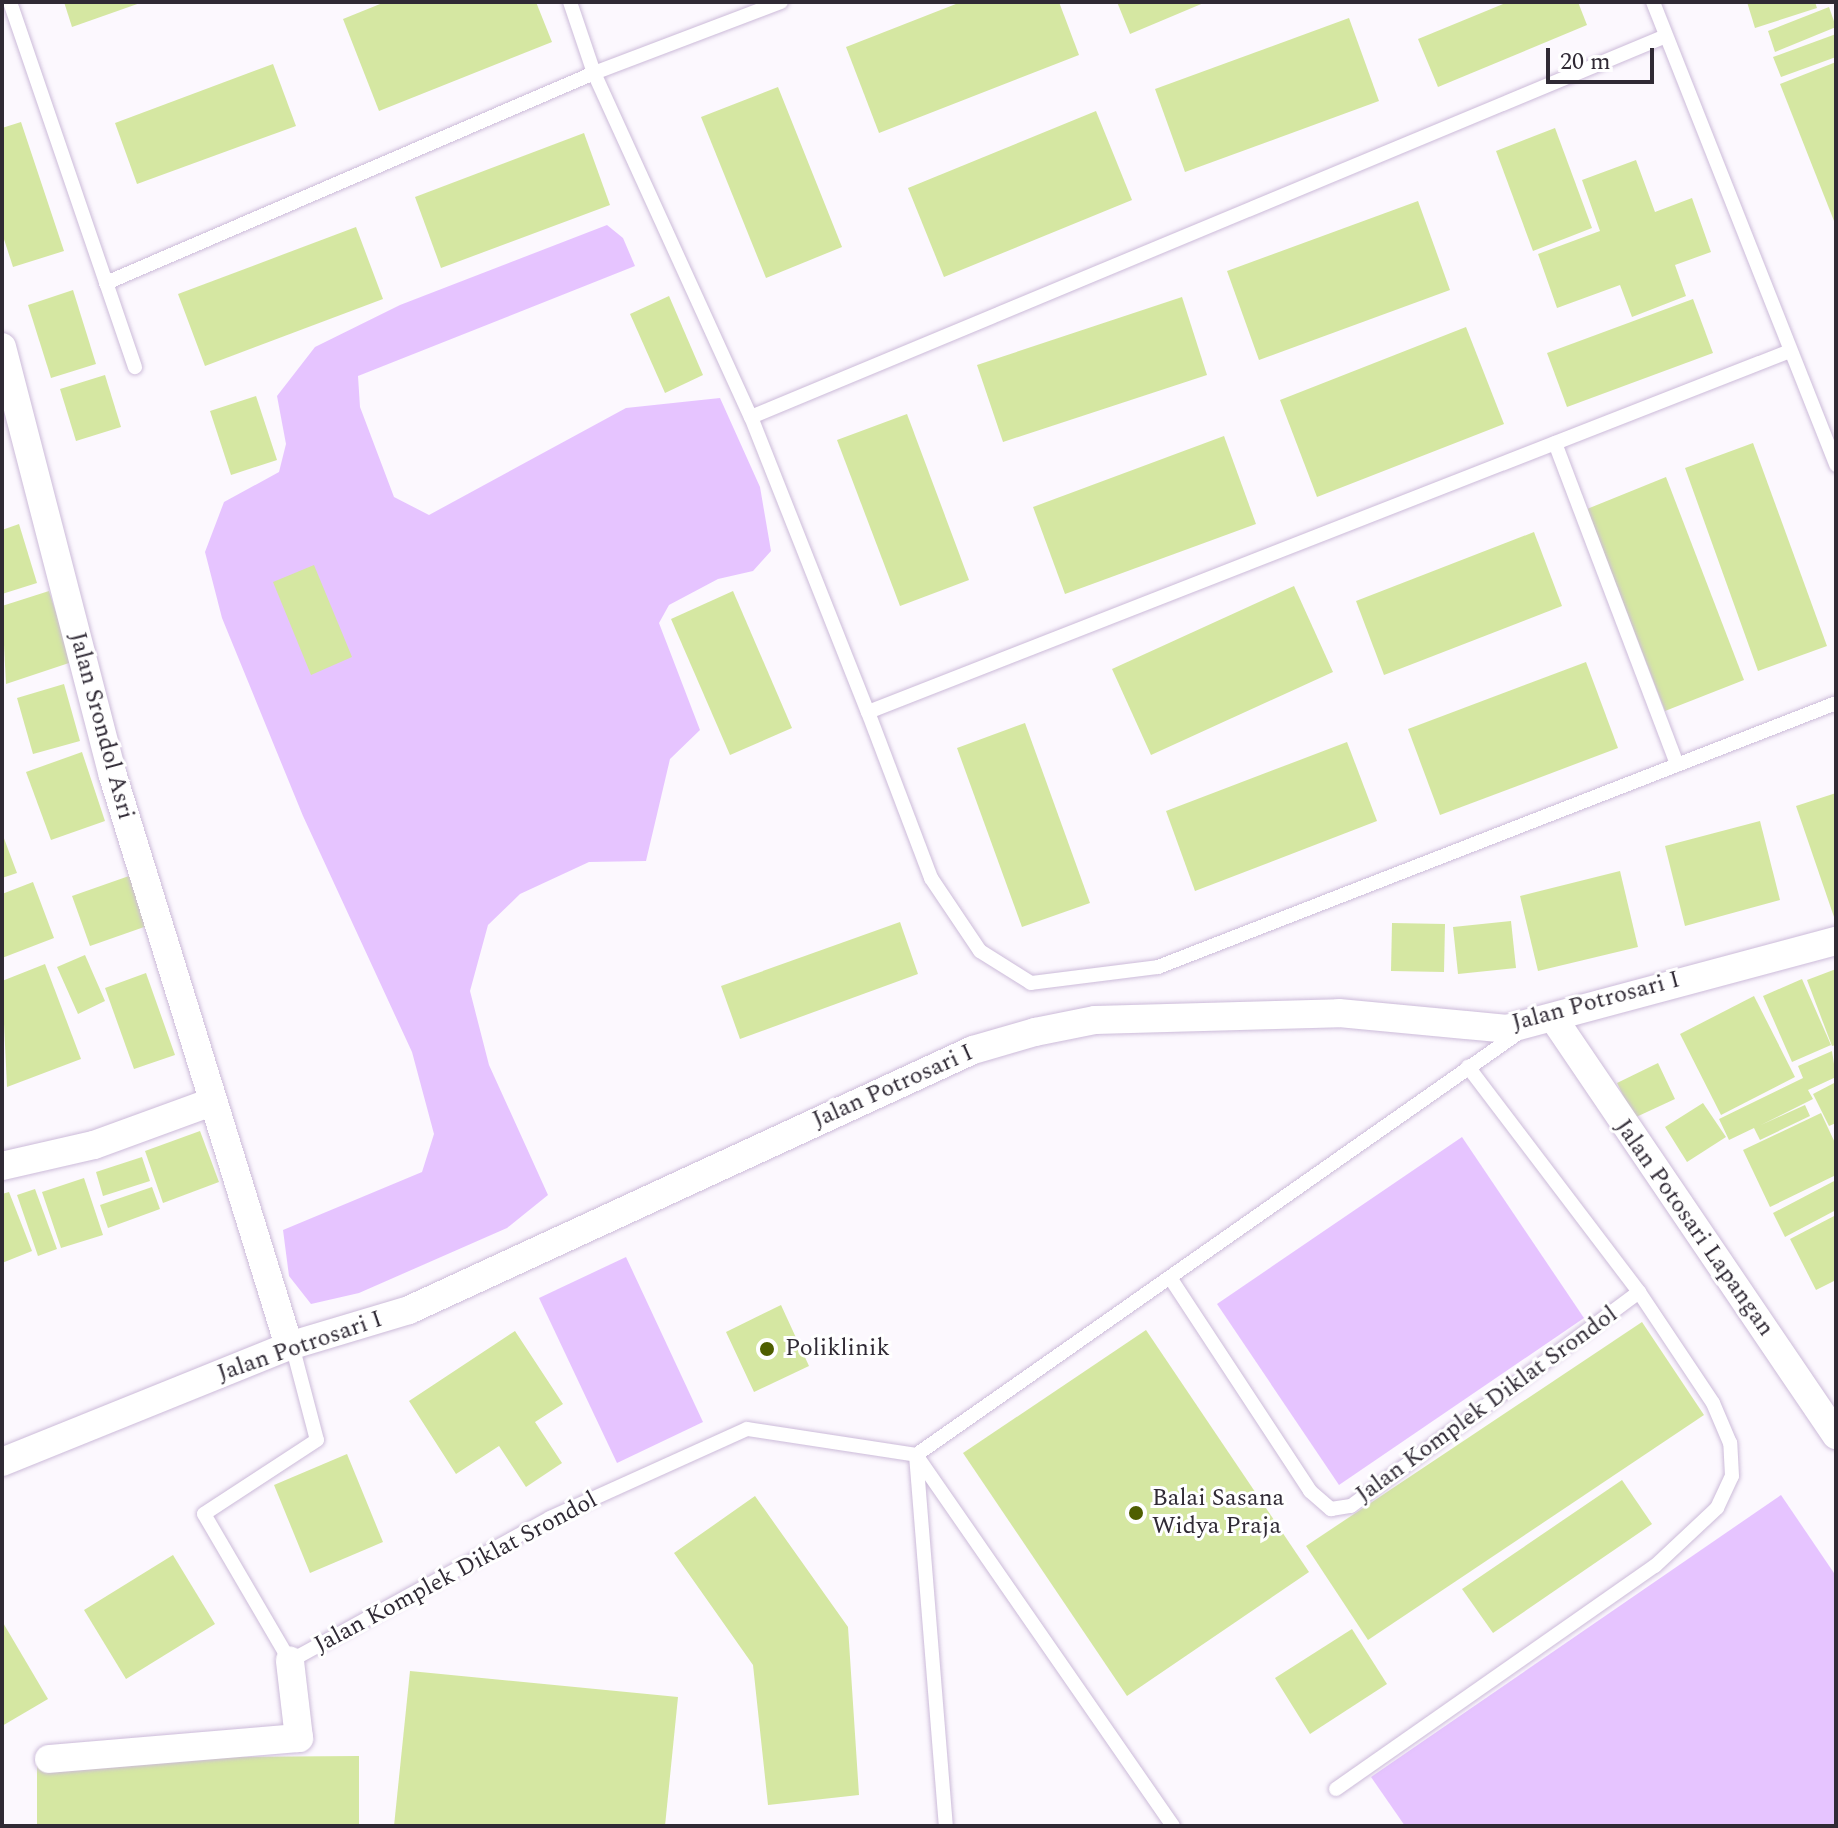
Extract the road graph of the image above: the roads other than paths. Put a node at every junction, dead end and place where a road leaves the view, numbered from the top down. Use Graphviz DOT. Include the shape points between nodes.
graph roads {
  1 [pos="10,2"];
  2 [pos="570,2"];
  3 [pos="781,2"];
  4 [pos="1653,2"];
  5 [pos="1666,36"];
  6 [pos="594,73"];
  7 [pos="106,283"];
  8 [pos="2,347"];
  9 [pos="1790,351"];
  10 [pos="135,367"];
  11 [pos="751,417"];
  12 [pos="1555,443"];
  13 [pos="1836,465"];
  14 [pos="1836,703"];
  15 [pos="868,712"];
  16 [pos="1677,765"];
  17 [pos="1836,941"];
  18 [pos="1542,1022"];
  19 [pos="1468,1067"];
  20 [pos="209,1103"];
  21 [pos="2,1166"];
  22 [pos="1171,1279"];
  23 [pos="1639,1292"];
  24 [pos="290,1346"];
  25 [pos="1836,1435"];
  26 [pos="916,1455"];
  27 [pos="2,1462"];
  28 [pos="290,1661"];
  29 [pos="49,1759"];
  30 [pos="1336,1789"];
  31 [pos="946,1826"];
  32 [pos="1173,1826"];
  1 -- 7 [label="lane"];
  2 -- 6 [label="lane"];
  3 -- 6 [label="lane"];
  4 -- 5 [label="lane"];
  5 -- 9 [label="lane"];
  5 -- 11 [label="lane"];
  6 -- 7 [label="lane"];
  6 -- 11 [label="lane"];
  7 -- 10 [label="lane"];
  8 -- 20 [label="street, Jalan Srondol Asri" via="113,776"];
  9 -- 12 [label="lane"];
  9 -- 13 [label="lane"];
  11 -- 15 [label="lane"];
  12 -- 15 [label="lane"];
  12 -- 16 [label="lane"];
  14 -- 16 [label="lane"];
  15 -- 16 [label="lane" via="931,878 980,951 1031,983 1158,967"];
  17 -- 18 [label="street, Jalan Potrosari I" via="1640,989"];
  18 -- 19 [label="lane"];
  18 -- 24 [label="street, Jalan Potrosari I" via="1507,1029 1339,1013 1095,1020 1035,1032 973,1050 409,1310"];
  18 -- 25 [label="street, Jalan Potosari Lapangan"];
  19 -- 22 [label="lane"];
  19 -- 23 [label="lane, Jalan Komplek Diklat Srondol"];
  20 -- 21 [label="street" via="94,1145"];
  20 -- 24 [label="street, Jalan Srondol Asri"];
  22 -- 23 [label="lane, Jalan Komplek Diklat Srondol" via="1310,1491 1331,1509 1351,1506"];
  22 -- 26 [label="lane"];
  23 -- 30 [label="lane" via="1713,1403 1730,1443 1732,1476 1717,1508 1655,1566"];
  24 -- 27 [label="street, Jalan Potrosari I"];
  24 -- 28 [label="lane, Jalan Komplek Diklat Srondol" via="317,1440 204,1514"];
  26 -- 28 [label="lane, Jalan Komplek Diklat Srondol" via="747,1429 550,1518"];
  26 -- 31 [label="lane"];
  26 -- 32 [label="lane"];
  28 -- 29 [label="street" via="299,1738"];
}
